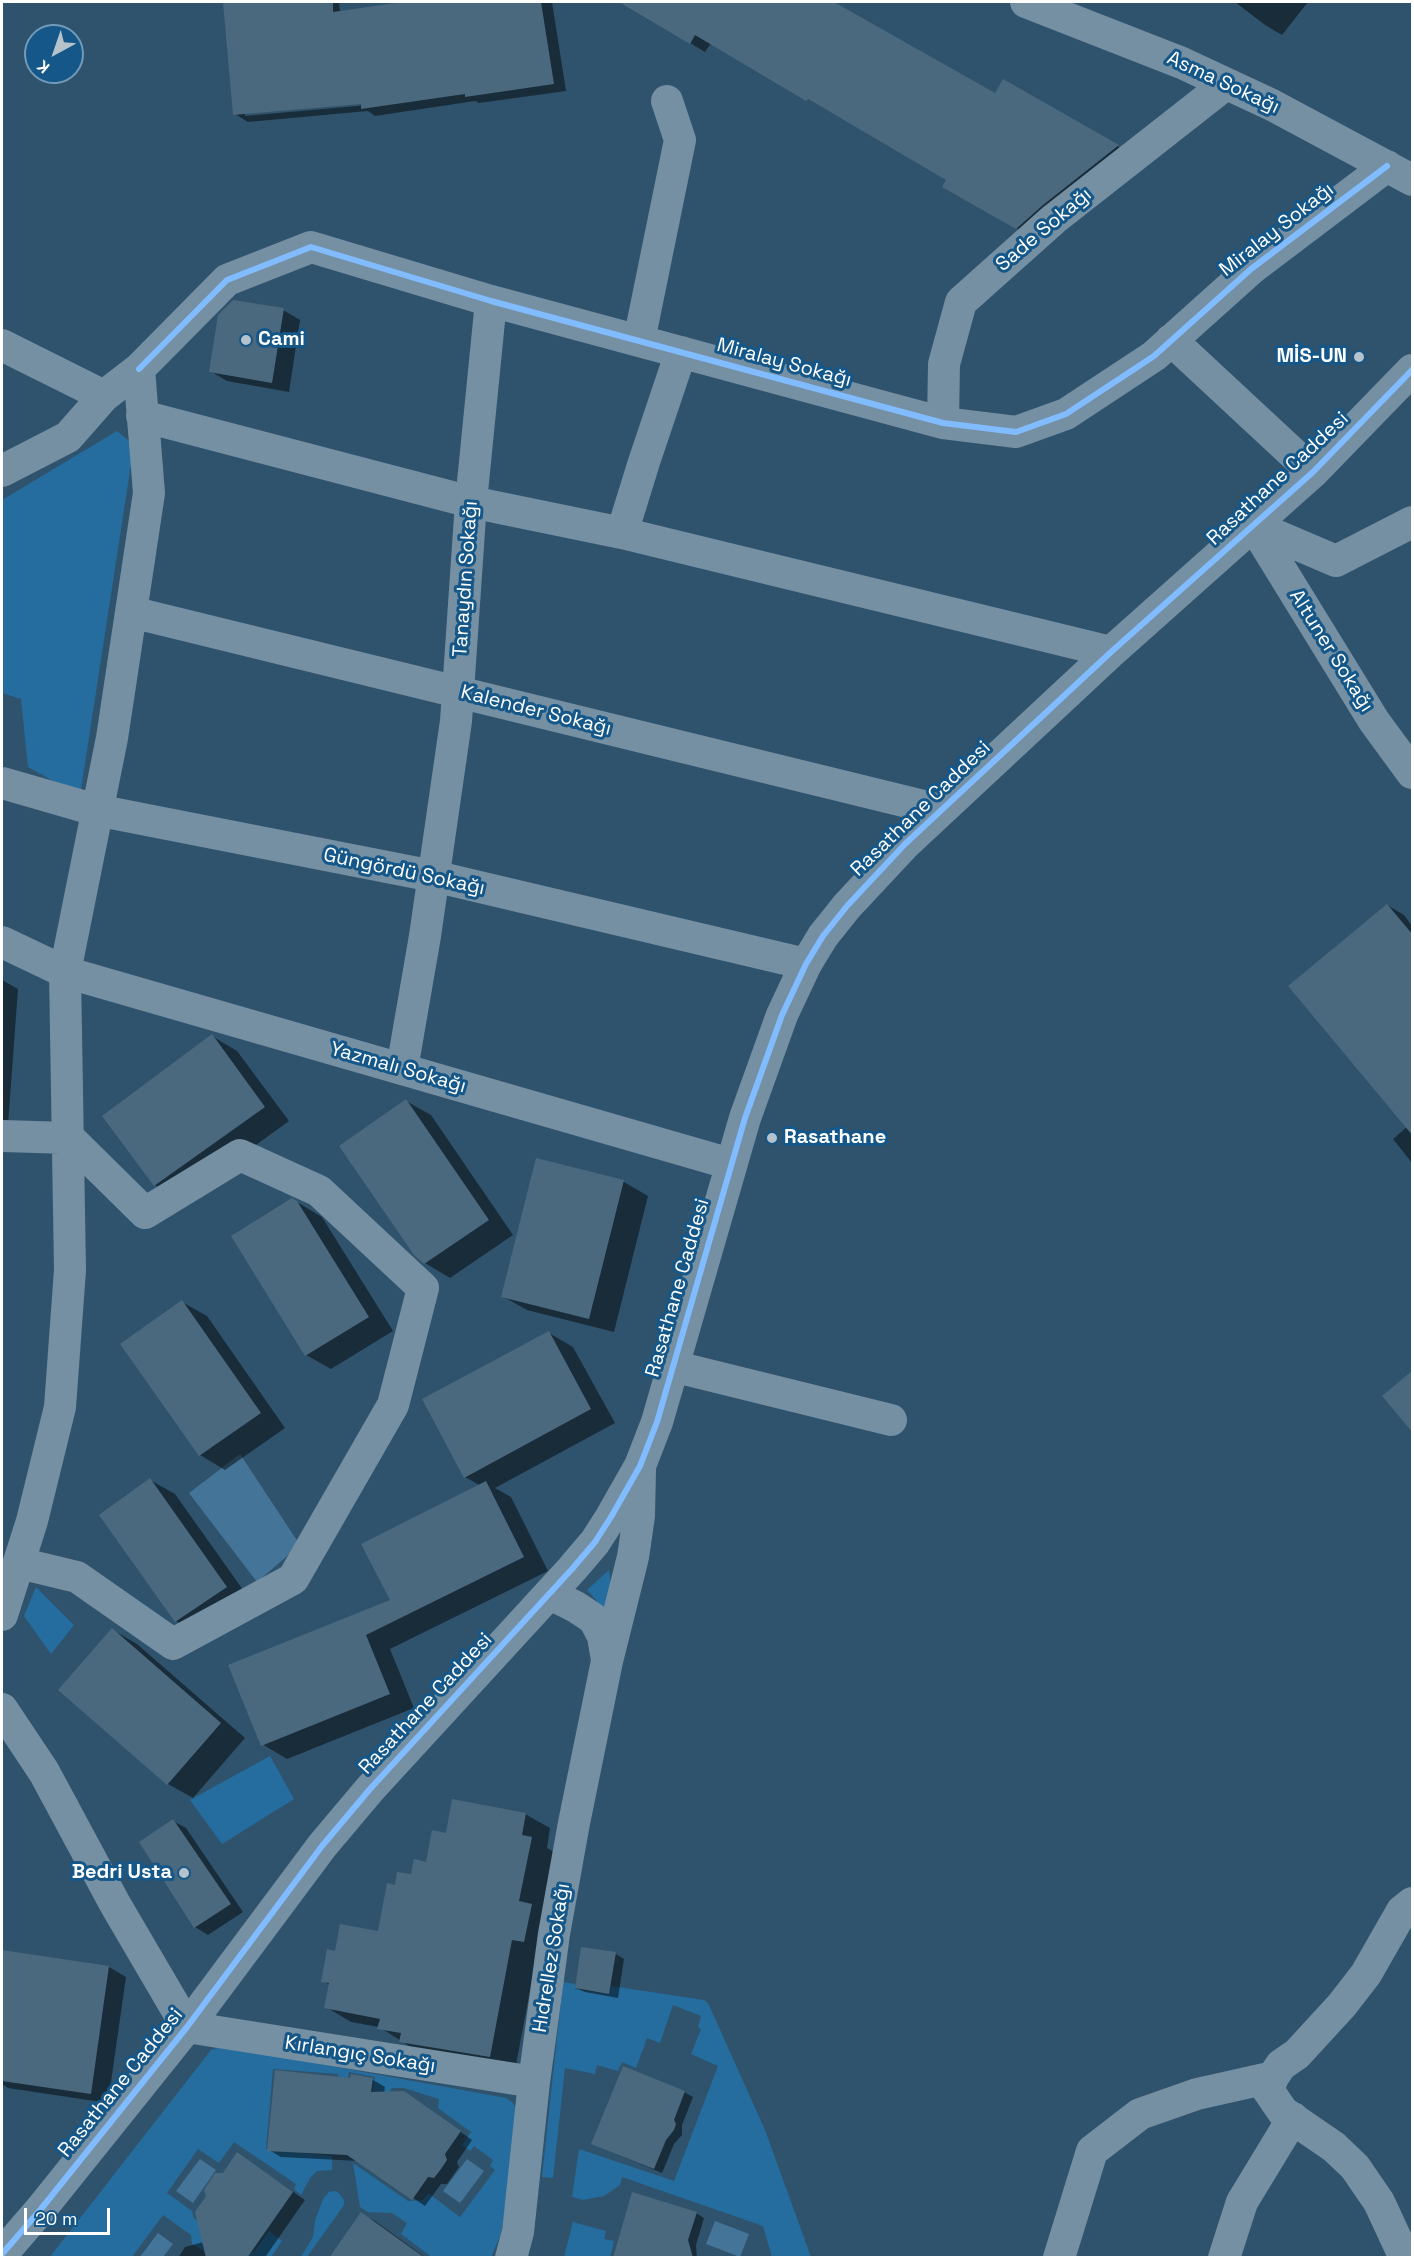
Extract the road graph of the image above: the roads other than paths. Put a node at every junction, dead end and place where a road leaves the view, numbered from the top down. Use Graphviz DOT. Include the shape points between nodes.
graph roads {
  1 [pos="1026,2"];
  2 [pos="1226,84"];
  3 [pos="667,100"];
  4 [pos="1400,173"];
  5 [pos="491,301"];
  6 [pos="1171,340"];
  7 [pos="639,341"];
  8 [pos="2,345"];
  9 [pos="681,352"];
  10 [pos="139,369"];
  11 [pos="1413,370"];
  12 [pos="104,396"];
  13 [pos="142,416"];
  14 [pos="943,423"];
  15 [pos="2,471"];
  16 [pos="1312,472"];
  17 [pos="471,502"];
  18 [pos="1413,522"];
  19 [pos="1254,526"];
  20 [pos="622,533"];
  21 [pos="131,612"];
  22 [pos="1111,652"];
  23 [pos="459,692"];
  24 [pos="1413,773"];
  25 [pos="2,783"];
  26 [pos="96,810"];
  27 [pos="940,810"];
  28 [pos="433,876"];
  29 [pos="2,942"];
  30 [pos="806,964"];
  31 [pos="65,972"];
  32 [pos="402,1069"];
  33 [pos="2,1136"];
  34 [pos="69,1138"];
  35 [pos="731,1164"];
  36 [pos="672,1366"];
  37 [pos="891,1420"];
  38 [pos="640,1466"];
  39 [pos="19,1563"];
  40 [pos="550,1594"];
  41 [pos="2,1615"];
  42 [pos="607,1661"];
  43 [pos="2,1708"];
  44 [pos="1413,1903"];
  45 [pos="187,2027"];
  46 [pos="1273,2077"];
  47 [pos="534,2082"];
  48 [pos="1293,2118"];
  49 [pos="2,2254"];
  50 [pos="511,2258"];
  51 [pos="1059,2258"];
  52 [pos="1224,2258"];
  53 [pos="1405,2258"];
  1 -- 2 [label="street, Asma Sokağı"];
  2 -- 4 [label="street, Asma Sokağı"];
  2 -- 14 [label="street, Sade Sokağı" via="1054,219 961,302 944,364"];
  3 -- 7 [label="street" via="680,140"];
  4 -- 6 [label="street, Miralay Sokağı" via="1251,269"];
  5 -- 7 [label="street, Miralay Sokağı"];
  5 -- 10 [label="street, Miralay Sokağı" via="311,247 226,280"];
  5 -- 17 [label="street, Tanaydın Sokağı"];
  6 -- 14 [label="street, Miralay Sokağı" via="1154,356 1066,414 1016,432"];
  6 -- 16 [label="street"];
  7 -- 9 [label="street, Miralay Sokağı"];
  8 -- 12 [label="street"];
  9 -- 14 [label="street, Miralay Sokağı"];
  9 -- 20 [label="street"];
  10 -- 12 [label="street, Miralay Sokağı"];
  10 -- 13 [label="street"];
  11 -- 16 [label="street, Rasathane Caddesi"];
  12 -- 15 [label="street, Miralay Sokağı" via="68,437"];
  13 -- 17 [label="street"];
  13 -- 21 [label="street" via="149,493"];
  16 -- 19 [label="street, Rasathane Caddesi"];
  17 -- 20 [label="street"];
  17 -- 23 [label="street, Tanaydın Sokağı"];
  18 -- 19 [label="street" via="1336,561"];
  19 -- 22 [label="street, Rasathane Caddesi"];
  19 -- 24 [label="street, Altuner Sokağı" via="1374,721"];
  20 -- 22 [label="street"];
  21 -- 23 [label="street, Kalender Sokağı"];
  21 -- 26 [label="street" via="112,738"];
  22 -- 27 [label="street, Rasathane Caddesi"];
  23 -- 27 [label="street, Kalender Sokağı"];
  23 -- 28 [label="street, Tanaydın Sokağı"];
  25 -- 26 [label="street, Güngördü Sokağı"];
  26 -- 28 [label="street, Güngördü Sokağı"];
  26 -- 31 [label="street"];
  27 -- 30 [label="street, Rasathane Caddesi" via="847,906"];
  28 -- 30 [label="street, Güngördü Sokağı"];
  28 -- 32 [label="street, Tanaydın Sokağı"];
  29 -- 31 [label="street, Yazmalı Sokağı"];
  30 -- 35 [label="street, Rasathane Caddesi" via="782,1015"];
  31 -- 32 [label="street, Yazmalı Sokağı"];
  31 -- 34 [label="street"];
  32 -- 35 [label="street, Yazmalı Sokağı"];
  33 -- 34 [label="street"];
  34 -- 39 [label="street" via="70,1270 60,1407"];
  34 -- 39 [label="street" via="145,1213 240,1155 319,1191 423,1288 393,1405 293,1579 172,1644 77,1577"];
  35 -- 36 [label="street, Rasathane Caddesi"];
  36 -- 37 [label="street"];
  36 -- 38 [label="street, Rasathane Caddesi"];
  38 -- 40 [label="street, Rasathane Caddesi" via="595,1542"];
  38 -- 42 [label="street, Hıdrellez Sokağı" via="637,1538"];
  39 -- 41 [label="street"];
  40 -- 42 [label="street, Hıdrellez Sokağı" via="594,1619 603,1636"];
  40 -- 45 [label="street, Rasathane Caddesi" via="322,1846"];
  42 -- 47 [label="street, Hıdrellez Sokağı" via="563,1880"];
  43 -- 45 [label="street" via="44,1772"];
  44 -- 46 [label="street" via="1402,1911 1366,1974 1342,2006"];
  45 -- 47 [label="street, Kırlangıç Sokağı"];
  45 -- 49 [label="street, Rasathane Caddesi"];
  46 -- 48 [label="street" via="1268,2090 1283,2112"];
  46 -- 51 [label="street" via="1197,2094 1140,2114 1092,2151"];
  47 -- 50 [label="street, Hıdrellez Sokağı" via="518,2232"];
  48 -- 52 [label="street" via="1242,2202"];
  48 -- 53 [label="street" via="1355,2167 1379,2202"];
}
